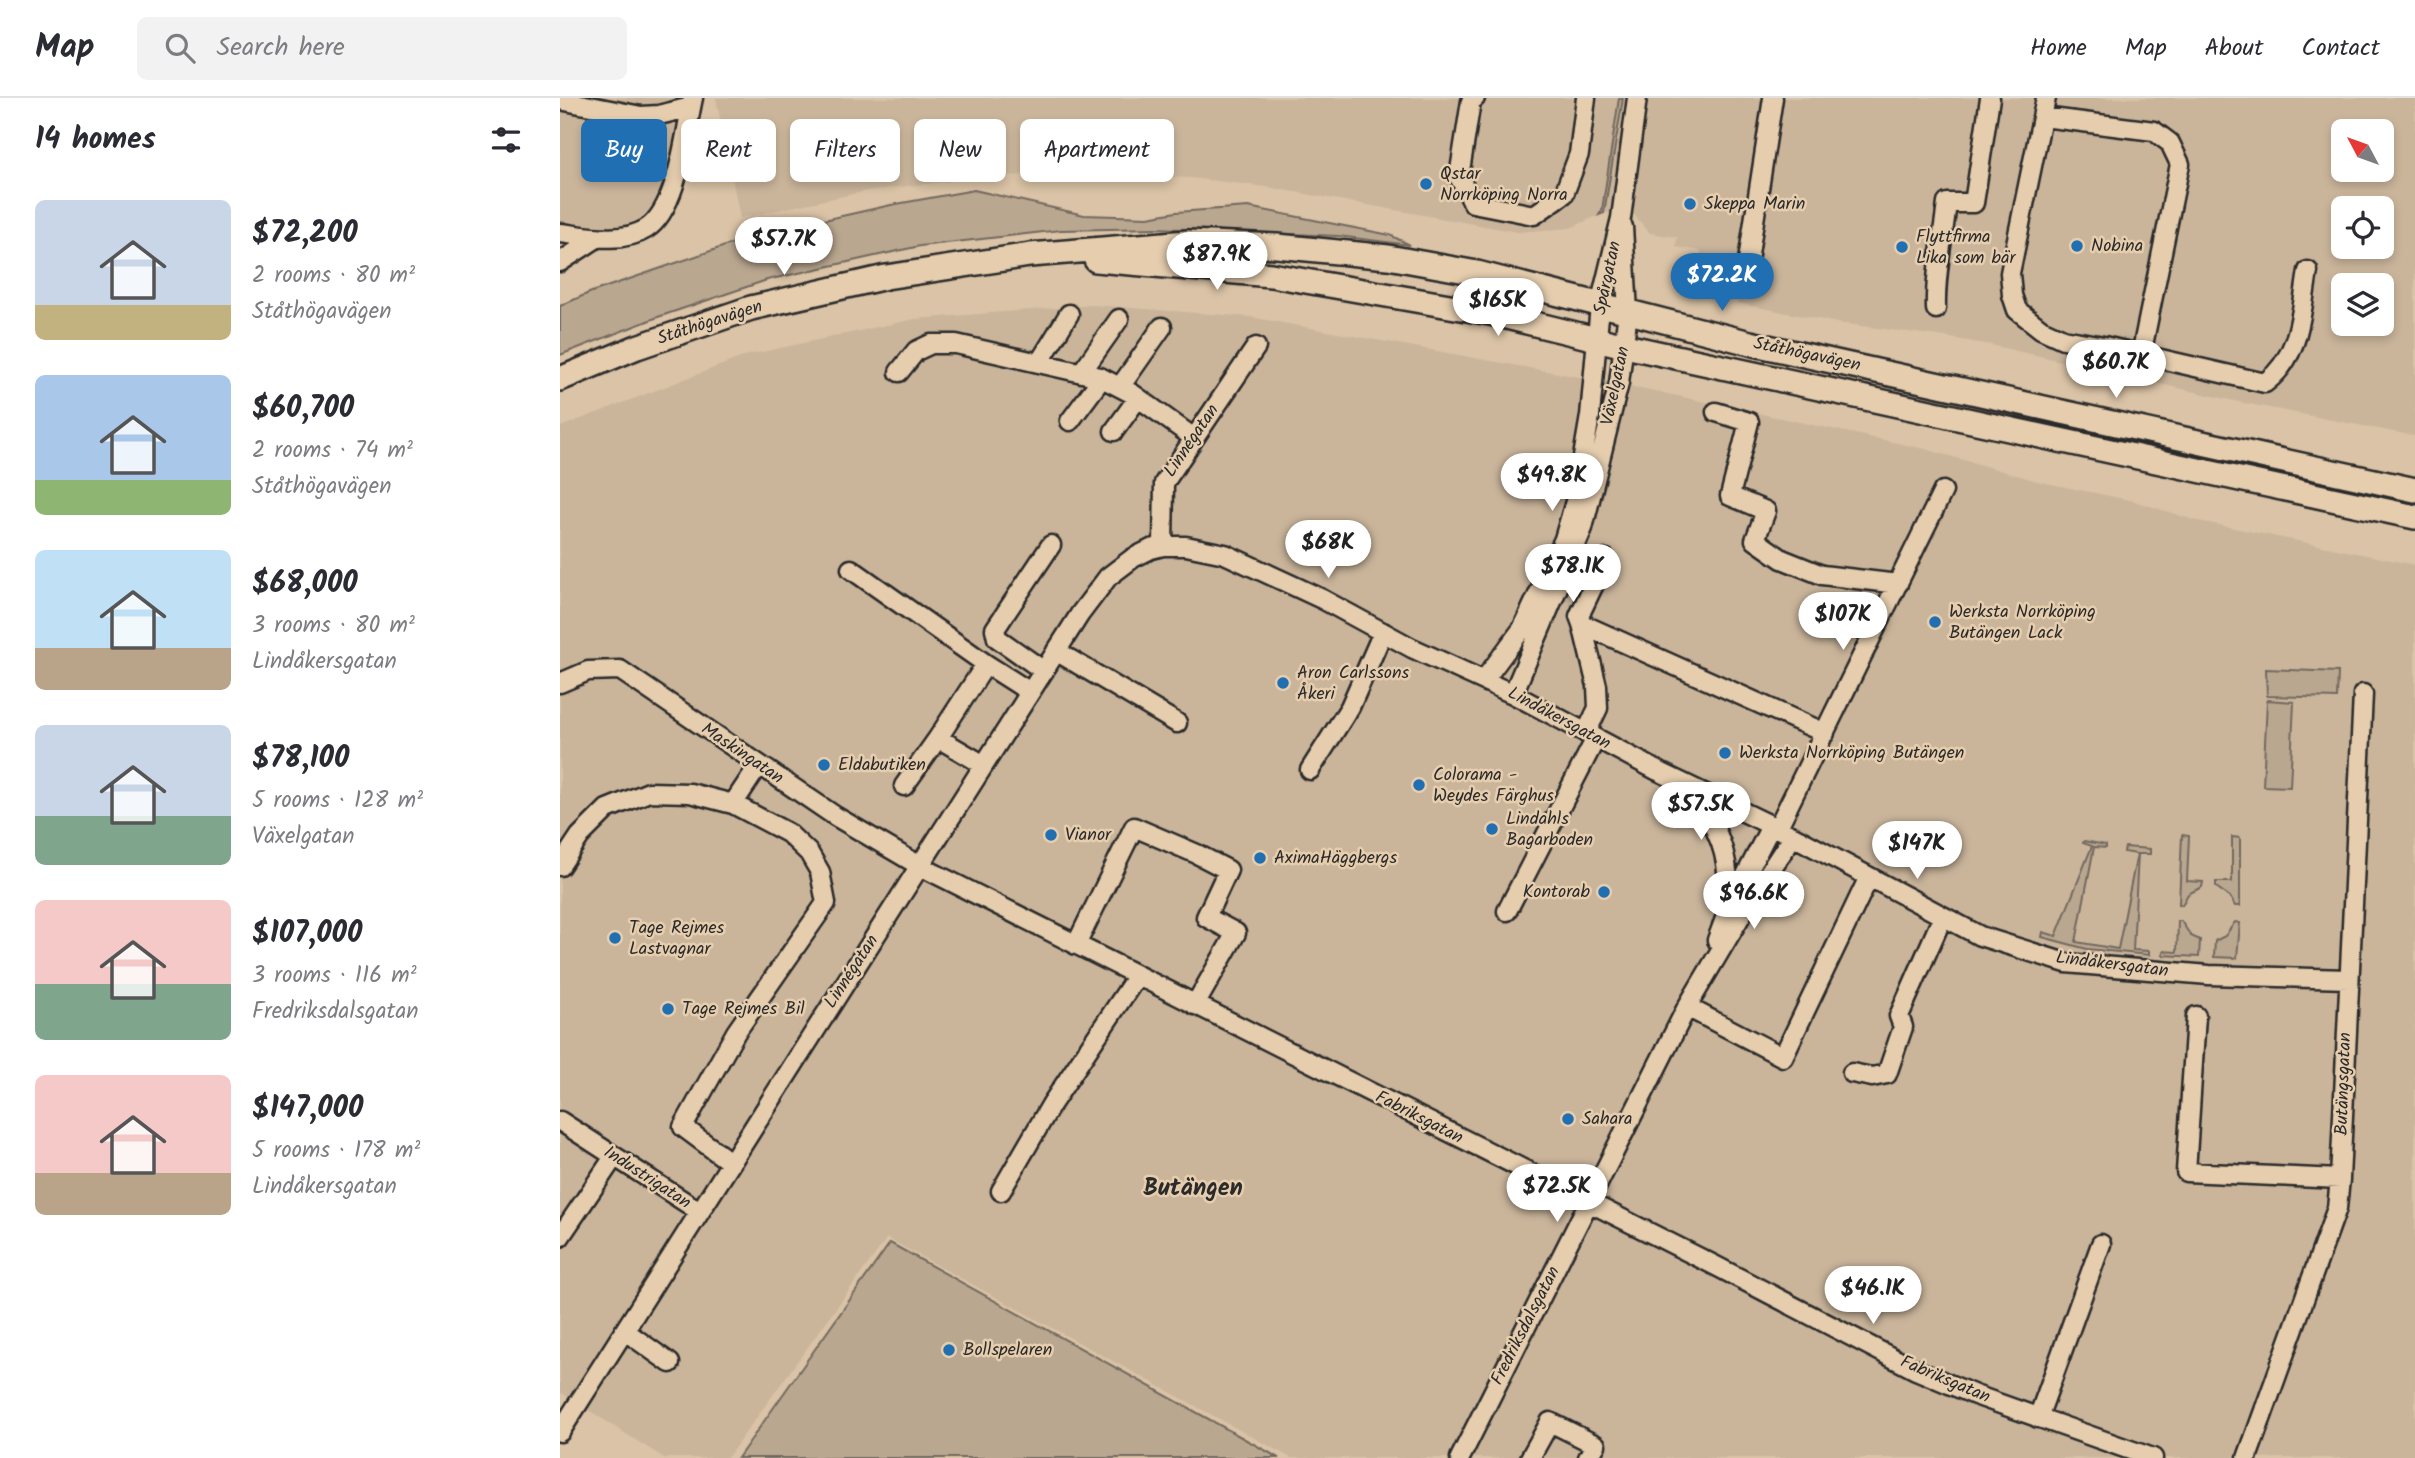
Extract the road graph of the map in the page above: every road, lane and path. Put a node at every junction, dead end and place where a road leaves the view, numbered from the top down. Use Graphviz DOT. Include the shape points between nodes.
graph roads {
  1 [pos="1475,98"];
  2 [pos="1586,98"];
  3 [pos="1637,98"];
  4 [pos="1773,98"];
  5 [pos="1990,98"];
  6 [pos="2046,98"];
  7 [pos="560,100"];
  8 [pos="692,102"];
  9 [pos="2043,117"];
  10 [pos="1621,218"];
  11 [pos="560,233"];
  12 [pos="597,237"];
  13 [pos="1030,255"];
  14 [pos="560,262"];
  15 [pos="1747,267"];
  16 [pos="2308,271"];
  17 [pos="1600,305"];
  18 [pos="1936,309"];
  19 [pos="1628,312"];
  20 [pos="1069,314"];
  21 [pos="1119,319"];
  22 [pos="1162,327"];
  23 [pos="1597,339"];
  24 [pos="1625,346"];
  25 [pos="1256,347"];
  26 [pos="2141,355"];
  27 [pos="1039,363"];
  28 [pos="899,372"];
  29 [pos="1081,373"];
  30 [pos="560,379"];
  31 [pos="1102,379"];
  32 [pos="1121,387"];
  33 [pos="1138,398"];
  34 [pos="1716,412"];
  35 [pos="1070,421"];
  36 [pos="1114,431"];
  37 [pos="1194,438"];
  38 [pos="2415,490"];
  39 [pos="1943,491"];
  40 [pos="2415,517"];
  41 [pos="1051,545"];
  42 [pos="1163,546"];
  43 [pos="1133,558"];
  44 [pos="1606,559"];
  45 [pos="851,569"];
  46 [pos="1898,584"];
  47 [pos="1582,624"];
  48 [pos="1383,632"];
  49 [pos="1056,651"];
  50 [pos="986,664"];
  51 [pos="1044,671"];
  52 [pos="1484,680"];
  53 [pos="560,683"];
  54 [pos="1030,692"];
  55 [pos="1513,694"];
  56 [pos="2363,694"];
  57 [pos="1177,723"];
  58 [pos="1825,733"];
  59 [pos="1591,735"];
  60 [pos="938,738"];
  61 [pos="759,765"];
  62 [pos="984,765"];
  63 [pos="1310,770"];
  64 [pos="1658,771"];
  65 [pos="904,786"];
  66 [pos="733,804"];
  67 [pos="1780,830"];
  68 [pos="560,866"];
  69 [pos="920,866"];
  70 [pos="1868,877"];
  71 [pos="1507,911"];
  72 [pos="1943,916"];
  73 [pos="1724,922"];
  74 [pos="1076,945"];
  75 [pos="1137,976"];
  76 [pos="2348,979"];
  77 [pos="1195,1005"];
  78 [pos="1687,1007"];
  79 [pos="2196,1016"];
  80 [pos="1852,1073"];
  81 [pos="560,1121"];
  82 [pos="614,1157"];
  83 [pos="730,1162"];
  84 [pos="2340,1179"];
  85 [pos="1001,1191"];
  86 [pos="1589,1203"];
  87 [pos="699,1211"];
  88 [pos="560,1237"];
  89 [pos="2101,1244"];
  90 [pos="625,1331"];
  91 [pos="670,1363"];
  92 [pos="2038,1418"];
  93 [pos="560,1432"];
  94 [pos="1460,1458"];
  95 [pos="1530,1458"];
  96 [pos="1588,1458"];
  97 [pos="2153,1458"];
  98 [pos="2247,1458"];
  1 -- 2 [label="street" via="1459,177 1473,203 1534,215 1564,194 1579,154"];
  3 -- 10 [label="street, Spårgatan"];
  4 -- 15 [label="street"];
  5 -- 18 [label="street" via="1974,203 1947,202 1935,283"];
  6 -- 9 [label="street"];
  7 -- 8 [label="street" via="641,116 659,115"];
  8 -- 12 [label="street" via="671,193 660,216 646,230"];
  9 -- 26 [label="street" via="2010,274 2017,310 2063,339"];
  9 -- 26 [label="street" via="2154,131 2170,143 2180,164"];
  10 -- 17 [label="street, Spårgatan"];
  10 -- 19 [label="street, Spårgatan"];
  11 -- 12 [label="street"];
  12 -- 14 [label="street"];
  13 -- 17 [label="main road, Ståthögavägen" via="1188,242 1330,250 1477,273"];
  13 -- 23 [label="main road, Ståthögavägen" via="1271,275 1490,313"];
  13 -- 30 [label="main road, Ståthögavägen" via="886,277 751,308"];
  16 -- 26 [label="street" via="2298,336 2280,372 2265,383"];
  17 -- 19 [label="main road, Ståthögavägen"];
  17 -- 23 [label="street, Spårgatan"];
  19 -- 24 [label="street, Växelgatan"];
  19 -- 38 [label="main road, Ståthögavägen"];
  20 -- 27 [label="street"];
  21 -- 29 [label="street"];
  22 -- 32 [label="street"];
  23 -- 24 [label="main road, Ståthögavägen"];
  23 -- 52 [label="street, Växelgatan" via="1590,416 1564,539 1522,629"];
  24 -- 40 [label="main road, Ståthögavägen"];
  24 -- 55 [label="street, Växelgatan" via="1583,528"];
  25 -- 37 [label="street, Linnégatan"];
  27 -- 28 [label="street" via="956,344 931,344 916,351"];
  27 -- 29 [label="street"];
  29 -- 31 [label="street"];
  31 -- 32 [label="street"];
  31 -- 35 [label="street"];
  32 -- 33 [label="street"];
  33 -- 36 [label="street"];
  33 -- 37 [label="street"];
  34 -- 46 [label="street" via="1749,422 1730,496 1766,511 1755,540 1782,559 1822,575"];
  37 -- 42 [label="street, Linnégatan" via="1164,483"];
  39 -- 46 [label="street, Fredriksdalsgatan"];
  41 -- 51 [label="street" via="995,629 997,638"];
  42 -- 43 [label="street, Lindåkersgatan"];
  42 -- 48 [label="street, Lindåkersgatan" via="1225,555"];
  43 -- 49 [label="street, Linnégatan" via="1108,577"];
  44 -- 47 [label="street" via="1579,615"];
  45 -- 50 [label="street"];
  46 -- 58 [label="street, Fredriksdalsgatan"];
  47 -- 58 [label="street"];
  47 -- 59 [label="street" via="1597,685 1598,708"];
  48 -- 52 [label="street, Lindåkersgatan"];
  48 -- 63 [label="street" via="1350,707"];
  49 -- 51 [label="street, Linnégatan"];
  49 -- 57 [label="street"];
  50 -- 54 [label="street"];
  50 -- 60 [label="street"];
  51 -- 54 [label="street, Linnégatan"];
  52 -- 55 [label="street, Lindåkersgatan"];
  53 -- 61 [label="street, Maskingatan" via="588,671 620,670"];
  54 -- 62 [label="street, Linnégatan"];
  55 -- 59 [label="street, Lindåkersgatan"];
  56 -- 76 [label="street, Butängsgatan"];
  58 -- 67 [label="street, Fredriksdalsgatan"];
  59 -- 64 [label="street, Lindåkersgatan"];
  59 -- 71 [label="street"];
  60 -- 62 [label="street"];
  60 -- 65 [label="street"];
  61 -- 66 [label="street"];
  61 -- 69 [label="street, Maskingatan"];
  62 -- 69 [label="street, Linnégatan"];
  64 -- 67 [label="street, Lindåkersgatan"];
  64 -- 73 [label="street, Fredriksdalsgatan" via="1704,808 1720,837 1728,870"];
  66 -- 68 [label="street" via="690,793 649,792 607,809 580,836"];
  66 -- 83 [label="street" via="788,833 809,853 820,872 826,903 736,1032 683,1128"];
  67 -- 70 [label="street, Lindåkersgatan"];
  67 -- 73 [label="street, Fredriksdalsgatan" via="1747,871"];
  67 -- 78 [label="street, Fredriksdalsgatan" via="1745,909"];
  69 -- 74 [label="street, Fabriksgatan"];
  69 -- 83 [label="street, Linnégatan"];
  70 -- 72 [label="street, Lindåkersgatan"];
  70 -- 78 [label="street" via="1783,1057"];
  72 -- 76 [label="street, Lindåkersgatan" via="1980,936 2066,963 2209,975"];
  72 -- 80 [label="street" via="1899,1016 1903,1027 1887,1074"];
  73 -- 78 [label="street, Fredriksdalsgatan"];
  74 -- 75 [label="street, Fabriksgatan"];
  74 -- 77 [label="street" via="1134,827 1197,854 1228,870 1206,917 1236,933"];
  75 -- 77 [label="street, Fabriksgatan"];
  75 -- 85 [label="street" via="1051,1105"];
  76 -- 84 [label="street, Butängsgatan"];
  77 -- 86 [label="street, Fabriksgatan"];
  78 -- 86 [label="street, Fredriksdalsgatan"];
  79 -- 84 [label="street" via="2186,1172"];
  81 -- 82 [label="street, Industrigatan"];
  82 -- 87 [label="street, Industrigatan"];
  82 -- 88 [label="street"];
  83 -- 87 [label="street, Linnégatan"];
  84 -- 98 [label="street, Butängsgatan" via="2337,1208"];
  86 -- 92 [label="street, Fabriksgatan" via="1916,1370"];
  86 -- 94 [label="street, Fredriksdalsgatan"];
  87 -- 90 [label="street, Linnégatan"];
  89 -- 92 [label="street"];
  90 -- 91 [label="street"];
  90 -- 93 [label="street, Linnégatan"];
  92 -- 97 [label="street, Fabriksgatan"];
  95 -- 96 [label="street" via="1550,1422 1596,1445"];
}
